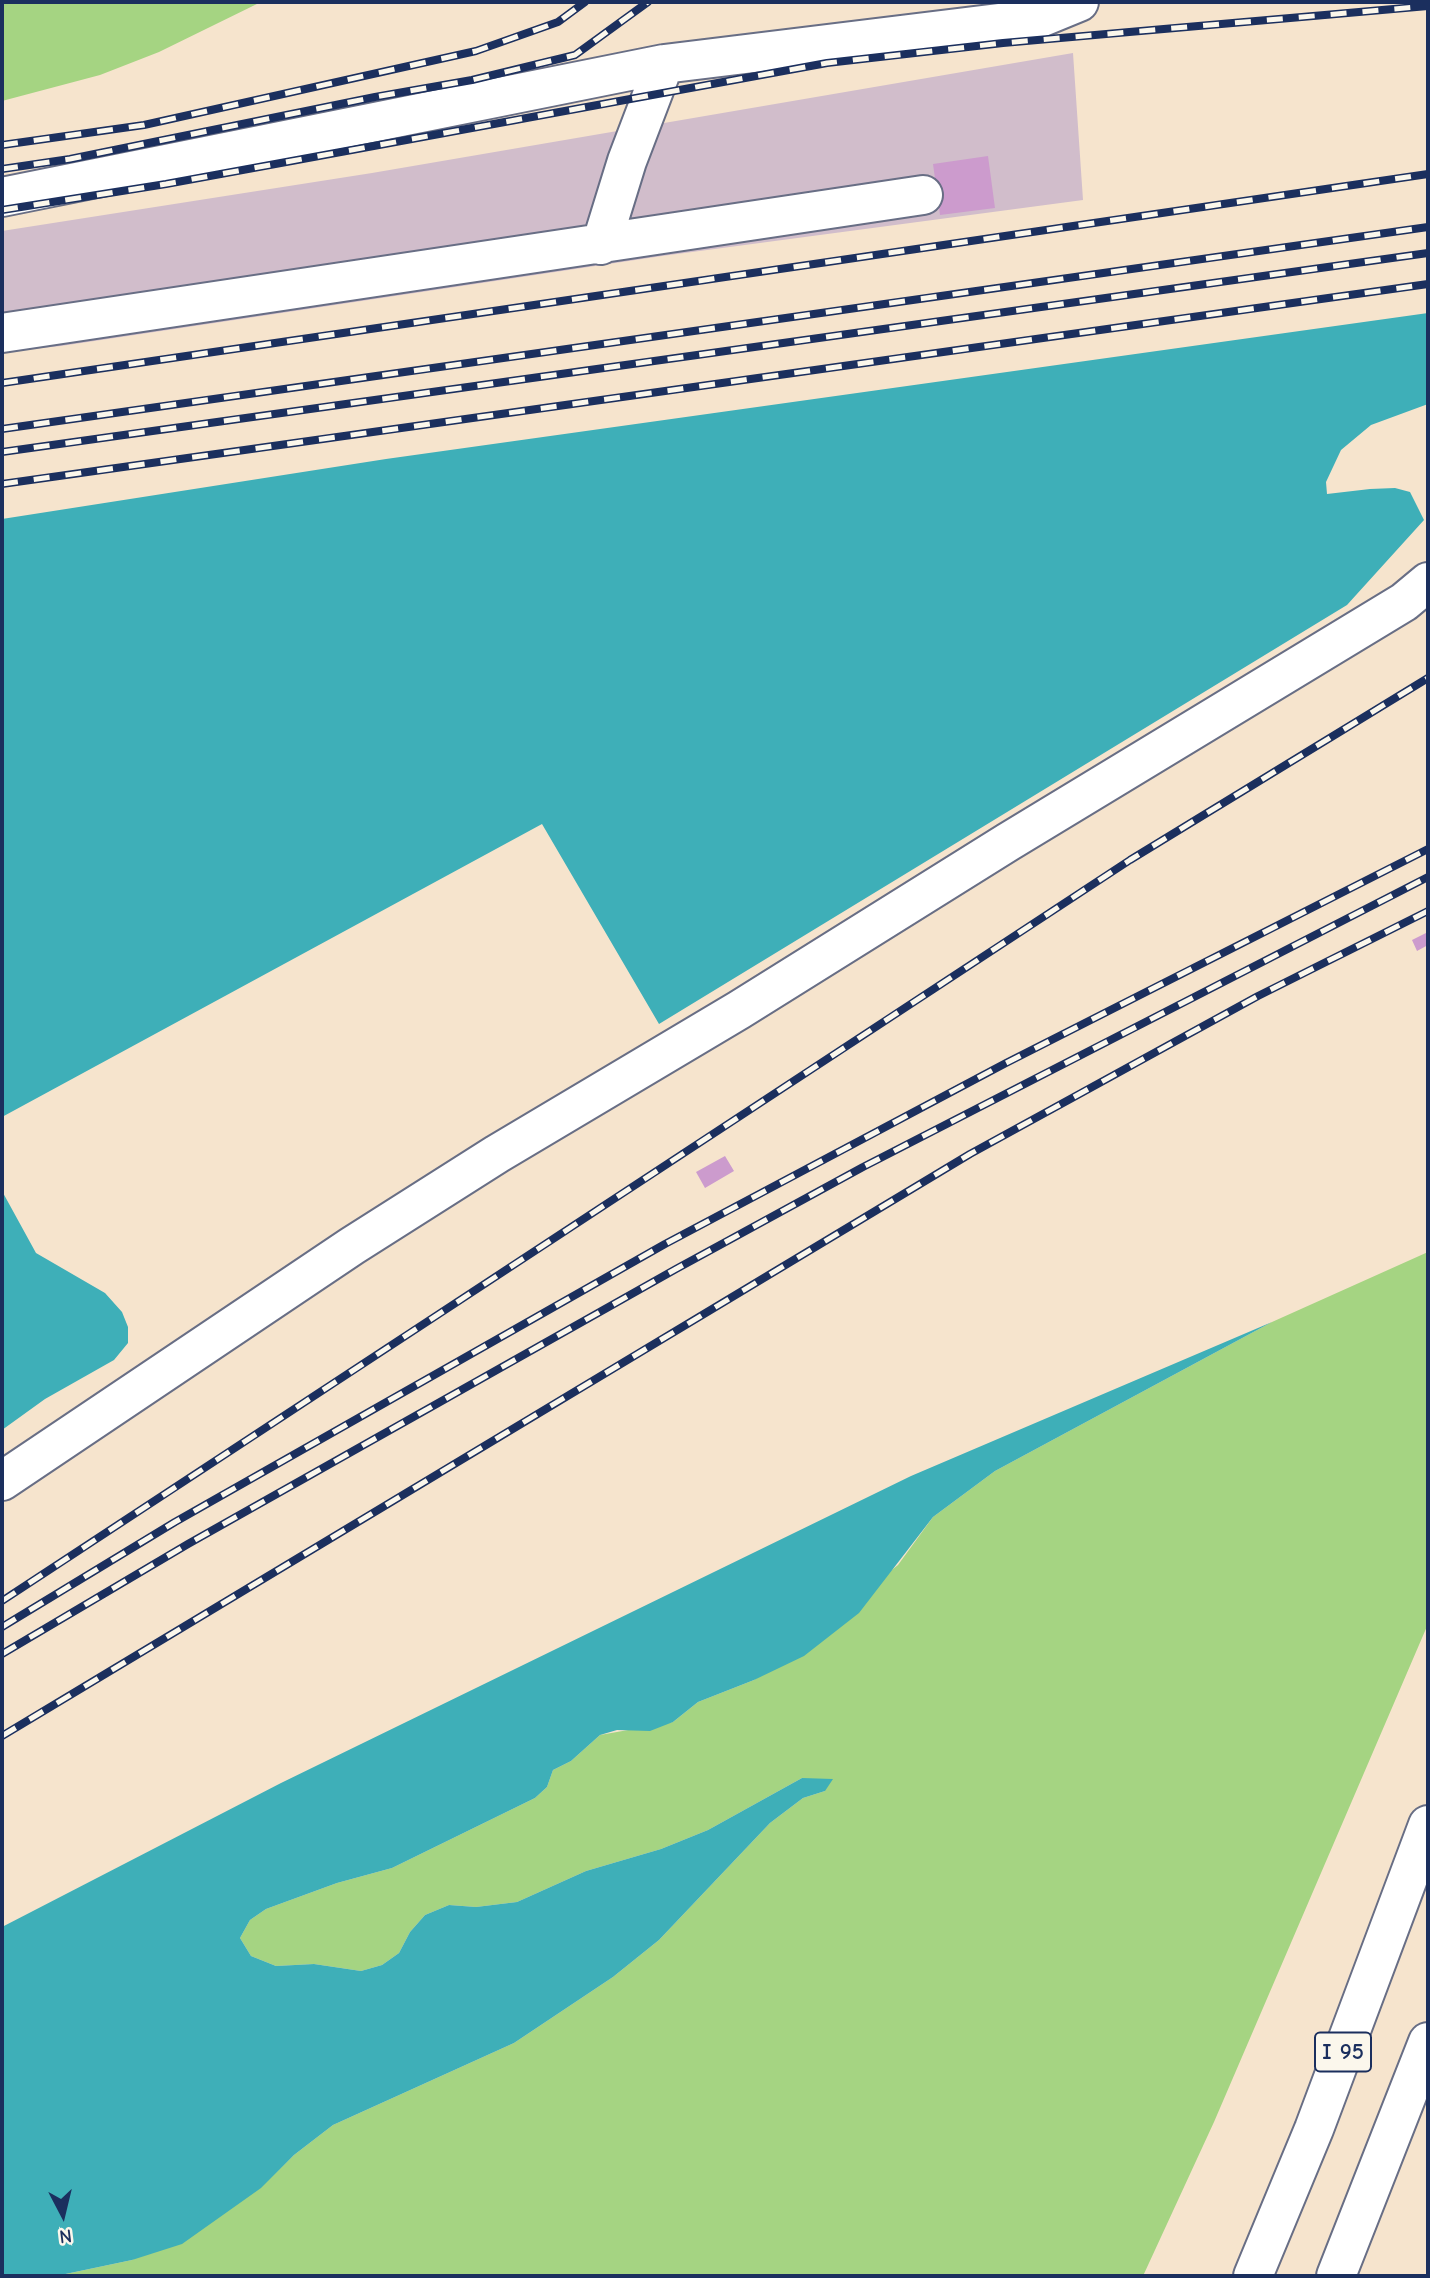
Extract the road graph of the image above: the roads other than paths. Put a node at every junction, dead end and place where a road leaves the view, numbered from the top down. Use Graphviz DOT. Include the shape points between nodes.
graph roads {
  1 [pos="1079,2"];
  2 [pos="664,64"];
  3 [pos="923,195"];
  4 [pos="2,197"];
  5 [pos="601,245"];
  6 [pos="2,333"];
  7 [pos="1428,582"];
  8 [pos="2,1481"];
  9 [pos="1428,1825"];
  10 [pos="1428,2042"];
  11 [pos="1253,2276"];
  12 [pos="1336,2276"];
  1 -- 2 [label="main road" via="1040,18"];
  2 -- 4 [label="main road"];
  2 -- 5 [label="main road"];
  3 -- 5 [label="main road"];
  5 -- 6 [label="main road"];
  7 -- 8 [label="main road" via="739,1010 486,1161"];
  9 -- 11 [label="main road, I 95" via="1329,2090"];
  10 -- 12 [label="main road"];
}
